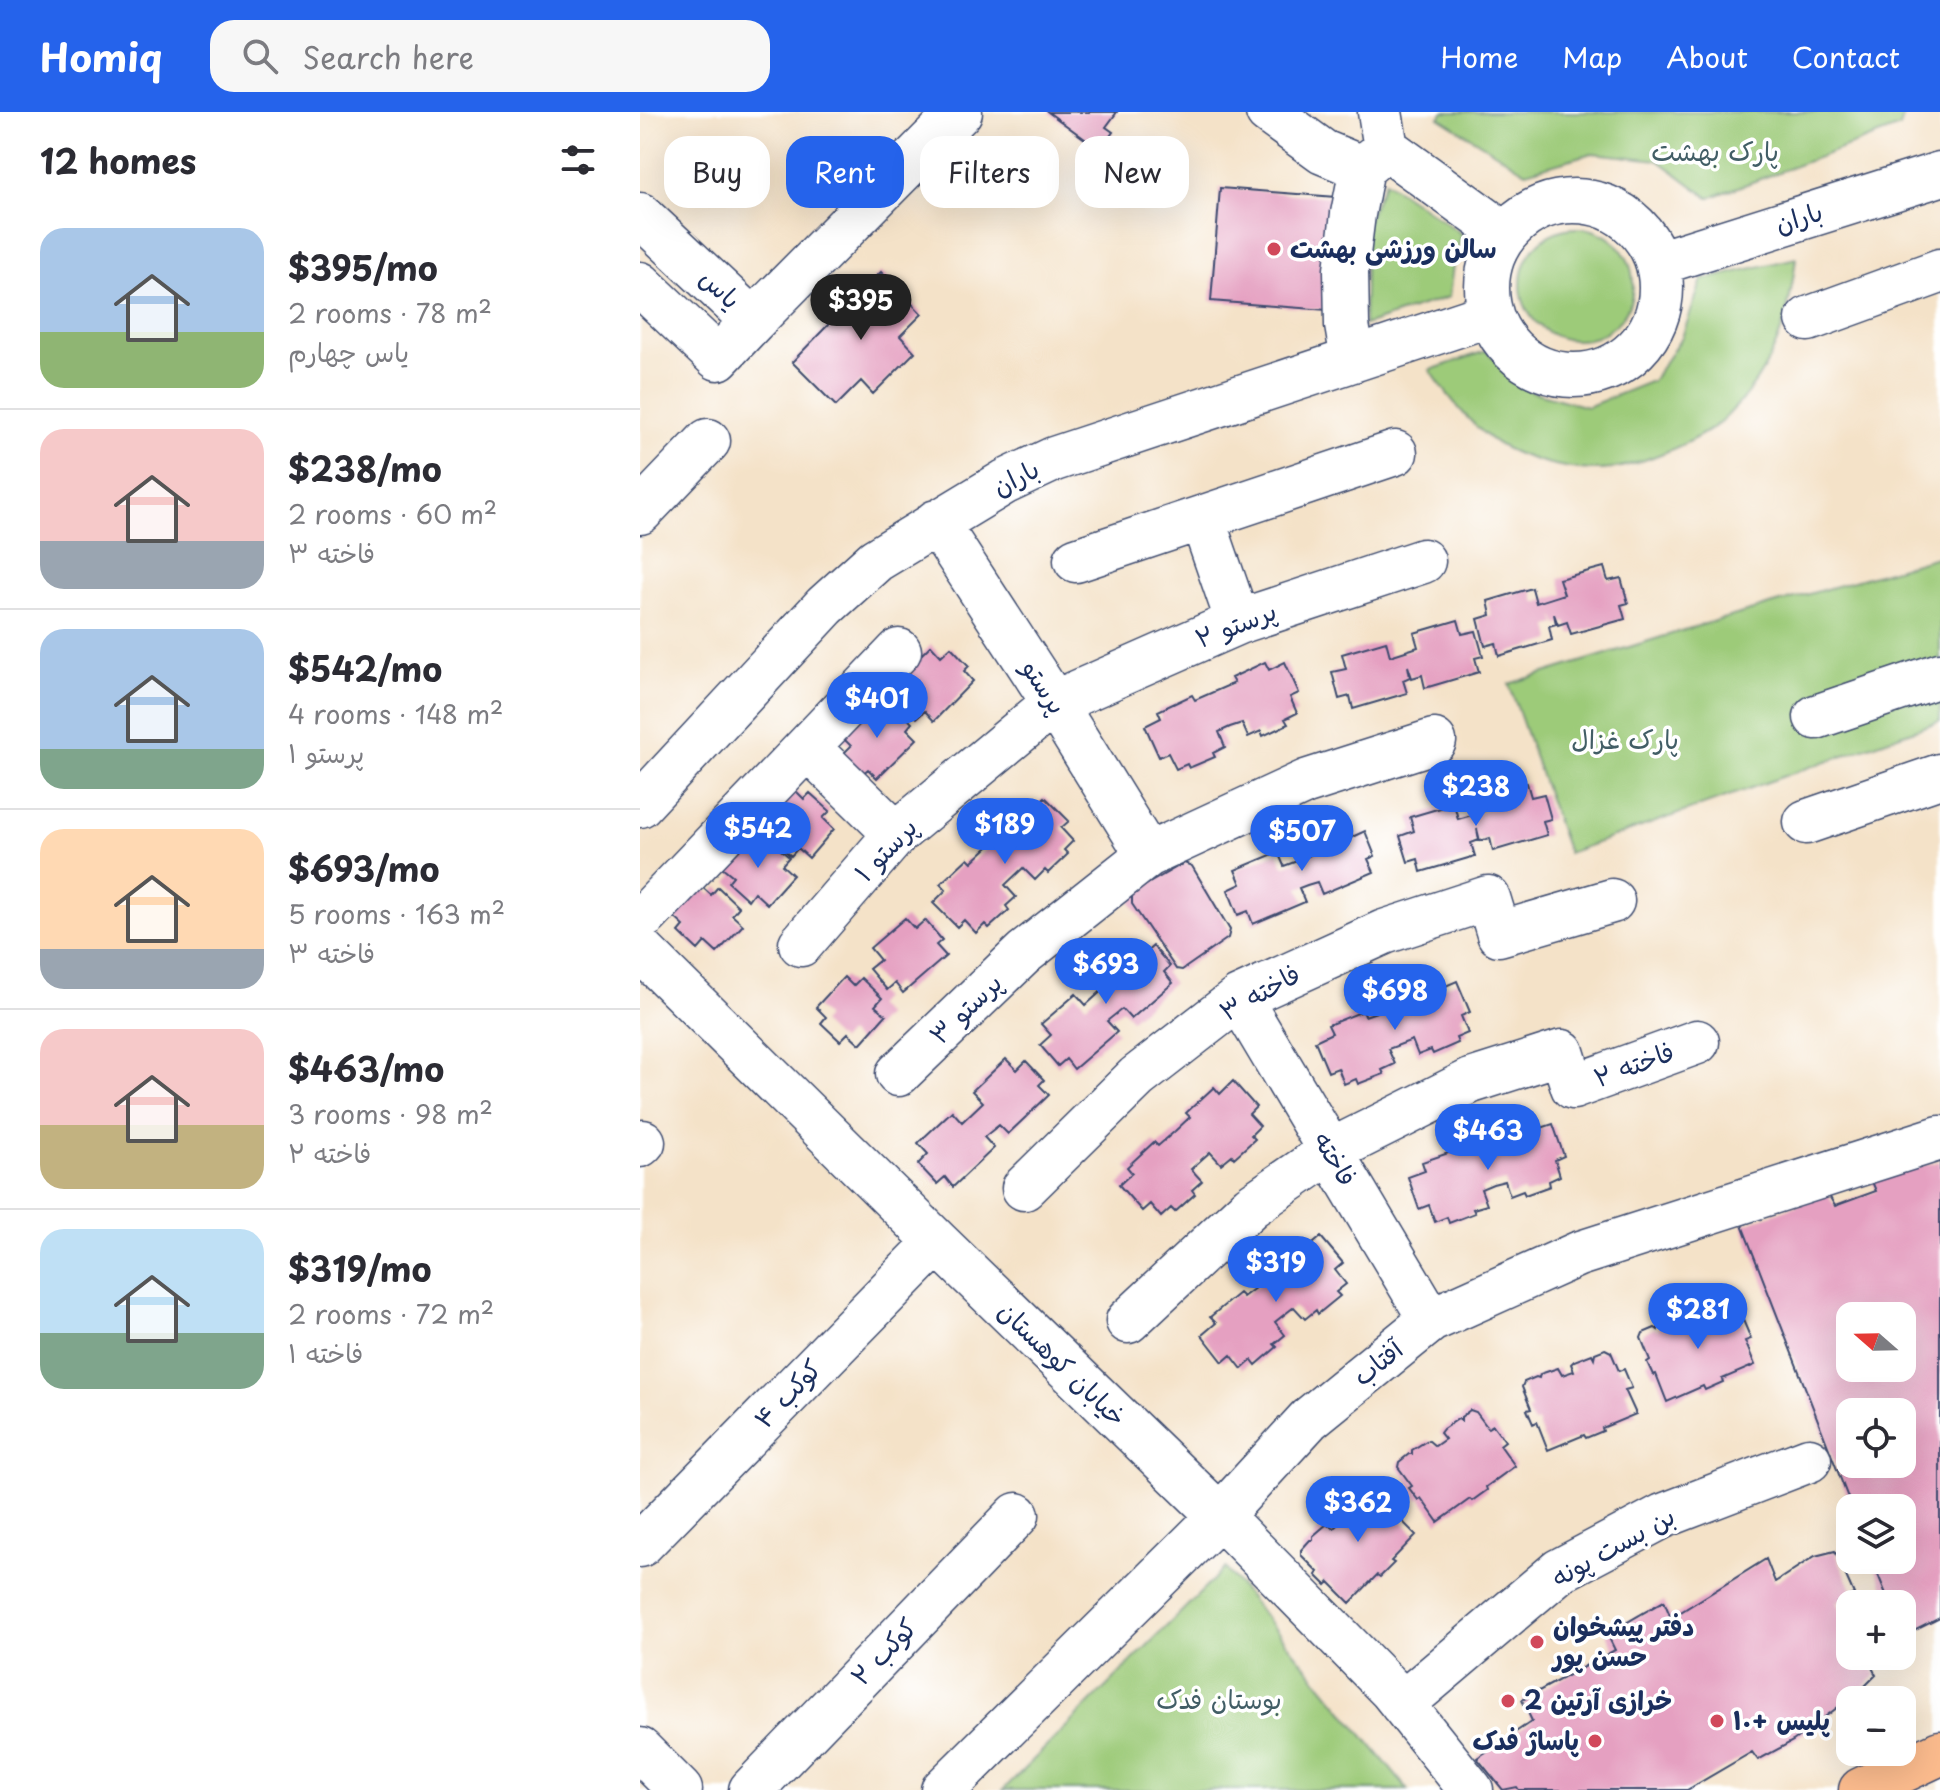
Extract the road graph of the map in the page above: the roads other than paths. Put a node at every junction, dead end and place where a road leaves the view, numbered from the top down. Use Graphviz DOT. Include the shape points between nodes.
graph roads {
  1 [pos="960,112"];
  2 [pos="1268,112"];
  3 [pos="1376,143"];
  4 [pos="1940,174"];
  5 [pos="640,215"];
  6 [pos="1505,234"];
  7 [pos="1658,263"];
  8 [pos="1940,271"];
  9 [pos="640,284"];
  10 [pos="1491,314"];
  11 [pos="1808,319"];
  12 [pos="753,321"];
  13 [pos="1353,360"];
  14 [pos="708,441"];
  15 [pos="1395,453"];
  16 [pos="640,512"];
  17 [pos="1202,518"];
  18 [pos="936,522"];
  19 [pos="1076,560"];
  20 [pos="1423,561"];
  21 [pos="1238,622"];
  22 [pos="899,651"];
  23 [pos="1940,675"];
  24 [pos="1054,703"];
  25 [pos="1816,717"];
  26 [pos="1434,741"];
  27 [pos="807,747"];
  28 [pos="1940,776"];
  29 [pos="640,805"];
  30 [pos="1806,822"];
  31 [pos="896,834"];
  32 [pos="1148,855"];
  33 [pos="1612,901"];
  34 [pos="643,932"];
  35 [pos="801,944"];
  36 [pos="1239,998"];
  37 [pos="1697,1042"];
  38 [pos="898,1074"];
  39 [pos="1940,1138"];
  40 [pos="1331,1151"];
  41 [pos="1024,1188"];
  42 [pos="937,1242"];
  43 [pos="1431,1320"];
  44 [pos="1128,1321"];
  45 [pos="1809,1460"];
  46 [pos="1017,1515"];
  47 [pos="1220,1516"];
  48 [pos="640,1545"];
  49 [pos="1402,1704"];
  50 [pos="640,1750"];
  51 [pos="1940,1753"];
  52 [pos="680,1790"];
  53 [pos="751,1790"];
  54 [pos="943,1790"];
  55 [pos="1471,1790"];
  56 [pos="1861,1790"];
  1 -- 12 [label="street"];
  2 -- 3 [label="street" via="1323,152"];
  3 -- 6 [label="street"];
  3 -- 13 [label="street" via="1346,270"];
  4 -- 7 [label="street, باران"];
  5 -- 12 [label="street, یاس"];
  6 -- 7 [label="street" via="1543,206 1575,200 1612,209 1641,231"];
  6 -- 10 [label="street" via="1488,282"];
  7 -- 10 [label="street" via="1658,316 1643,342 1622,361 1595,374 1568,376 1533,366 1510,348"];
  8 -- 11 [label="street"];
  9 -- 12 [label="street, یاس" via="718,358"];
  10 -- 13 [label="street, باران"];
  13 -- 18 [label="street, باران" via="1054,459"];
  14 -- 16 [label="street"];
  15 -- 17 [label="street"];
  17 -- 19 [label="street"];
  17 -- 21 [label="street"];
  18 -- 24 [label="street, پرستو"];
  18 -- 29 [label="street, باران" via="876,560 825,606"];
  20 -- 21 [label="street, پرستو ۲"];
  21 -- 24 [label="street, پرستو ۲"];
  22 -- 27 [label="street"];
  23 -- 25 [label="street"];
  24 -- 31 [label="street, پرستو ۱"];
  24 -- 32 [label="street, پرستو"];
  26 -- 32 [label="street, پرستو ۳" via="1306,782"];
  27 -- 31 [label="street"];
  27 -- 34 [label="street"];
  28 -- 30 [label="street"];
  31 -- 35 [label="street, پرستو ۱"];
  32 -- 38 [label="street, پرستو ۳" via="1024,953"];
  33 -- 36 [label="street, فاخته ۳" via="1499,934 1488,898 1384,932"];
  34 -- 42 [label="street, خیابان کوهستان"];
  36 -- 40 [label="street, فاخته"];
  36 -- 41 [label="street, فاخته ۳" via="1137,1077"];
  37 -- 40 [label="street, فاخته ۲" via="1573,1087 1562,1052 1471,1081"];
  39 -- 43 [label="street, آفتاب" via="1578,1254"];
  40 -- 43 [label="street, فاخته"];
  40 -- 44 [label="street" via="1251,1206"];
  42 -- 47 [label="street, خیابان کوهستان"];
  42 -- 48 [label="street, کوکب ۴"];
  43 -- 47 [label="street, آفتاب" via="1309,1419"];
  45 -- 49 [label="street, بن بست پونه" via="1663,1516 1559,1571"];
  46 -- 53 [label="street, کوکب ۲"];
  47 -- 49 [label="street, خیابان کوهستان"];
  47 -- 54 [label="street, آفتاب"];
  49 -- 55 [label="street, خیابان کوهستان"];
  50 -- 52 [label="street"];
  51 -- 56 [label="main road"];
}
